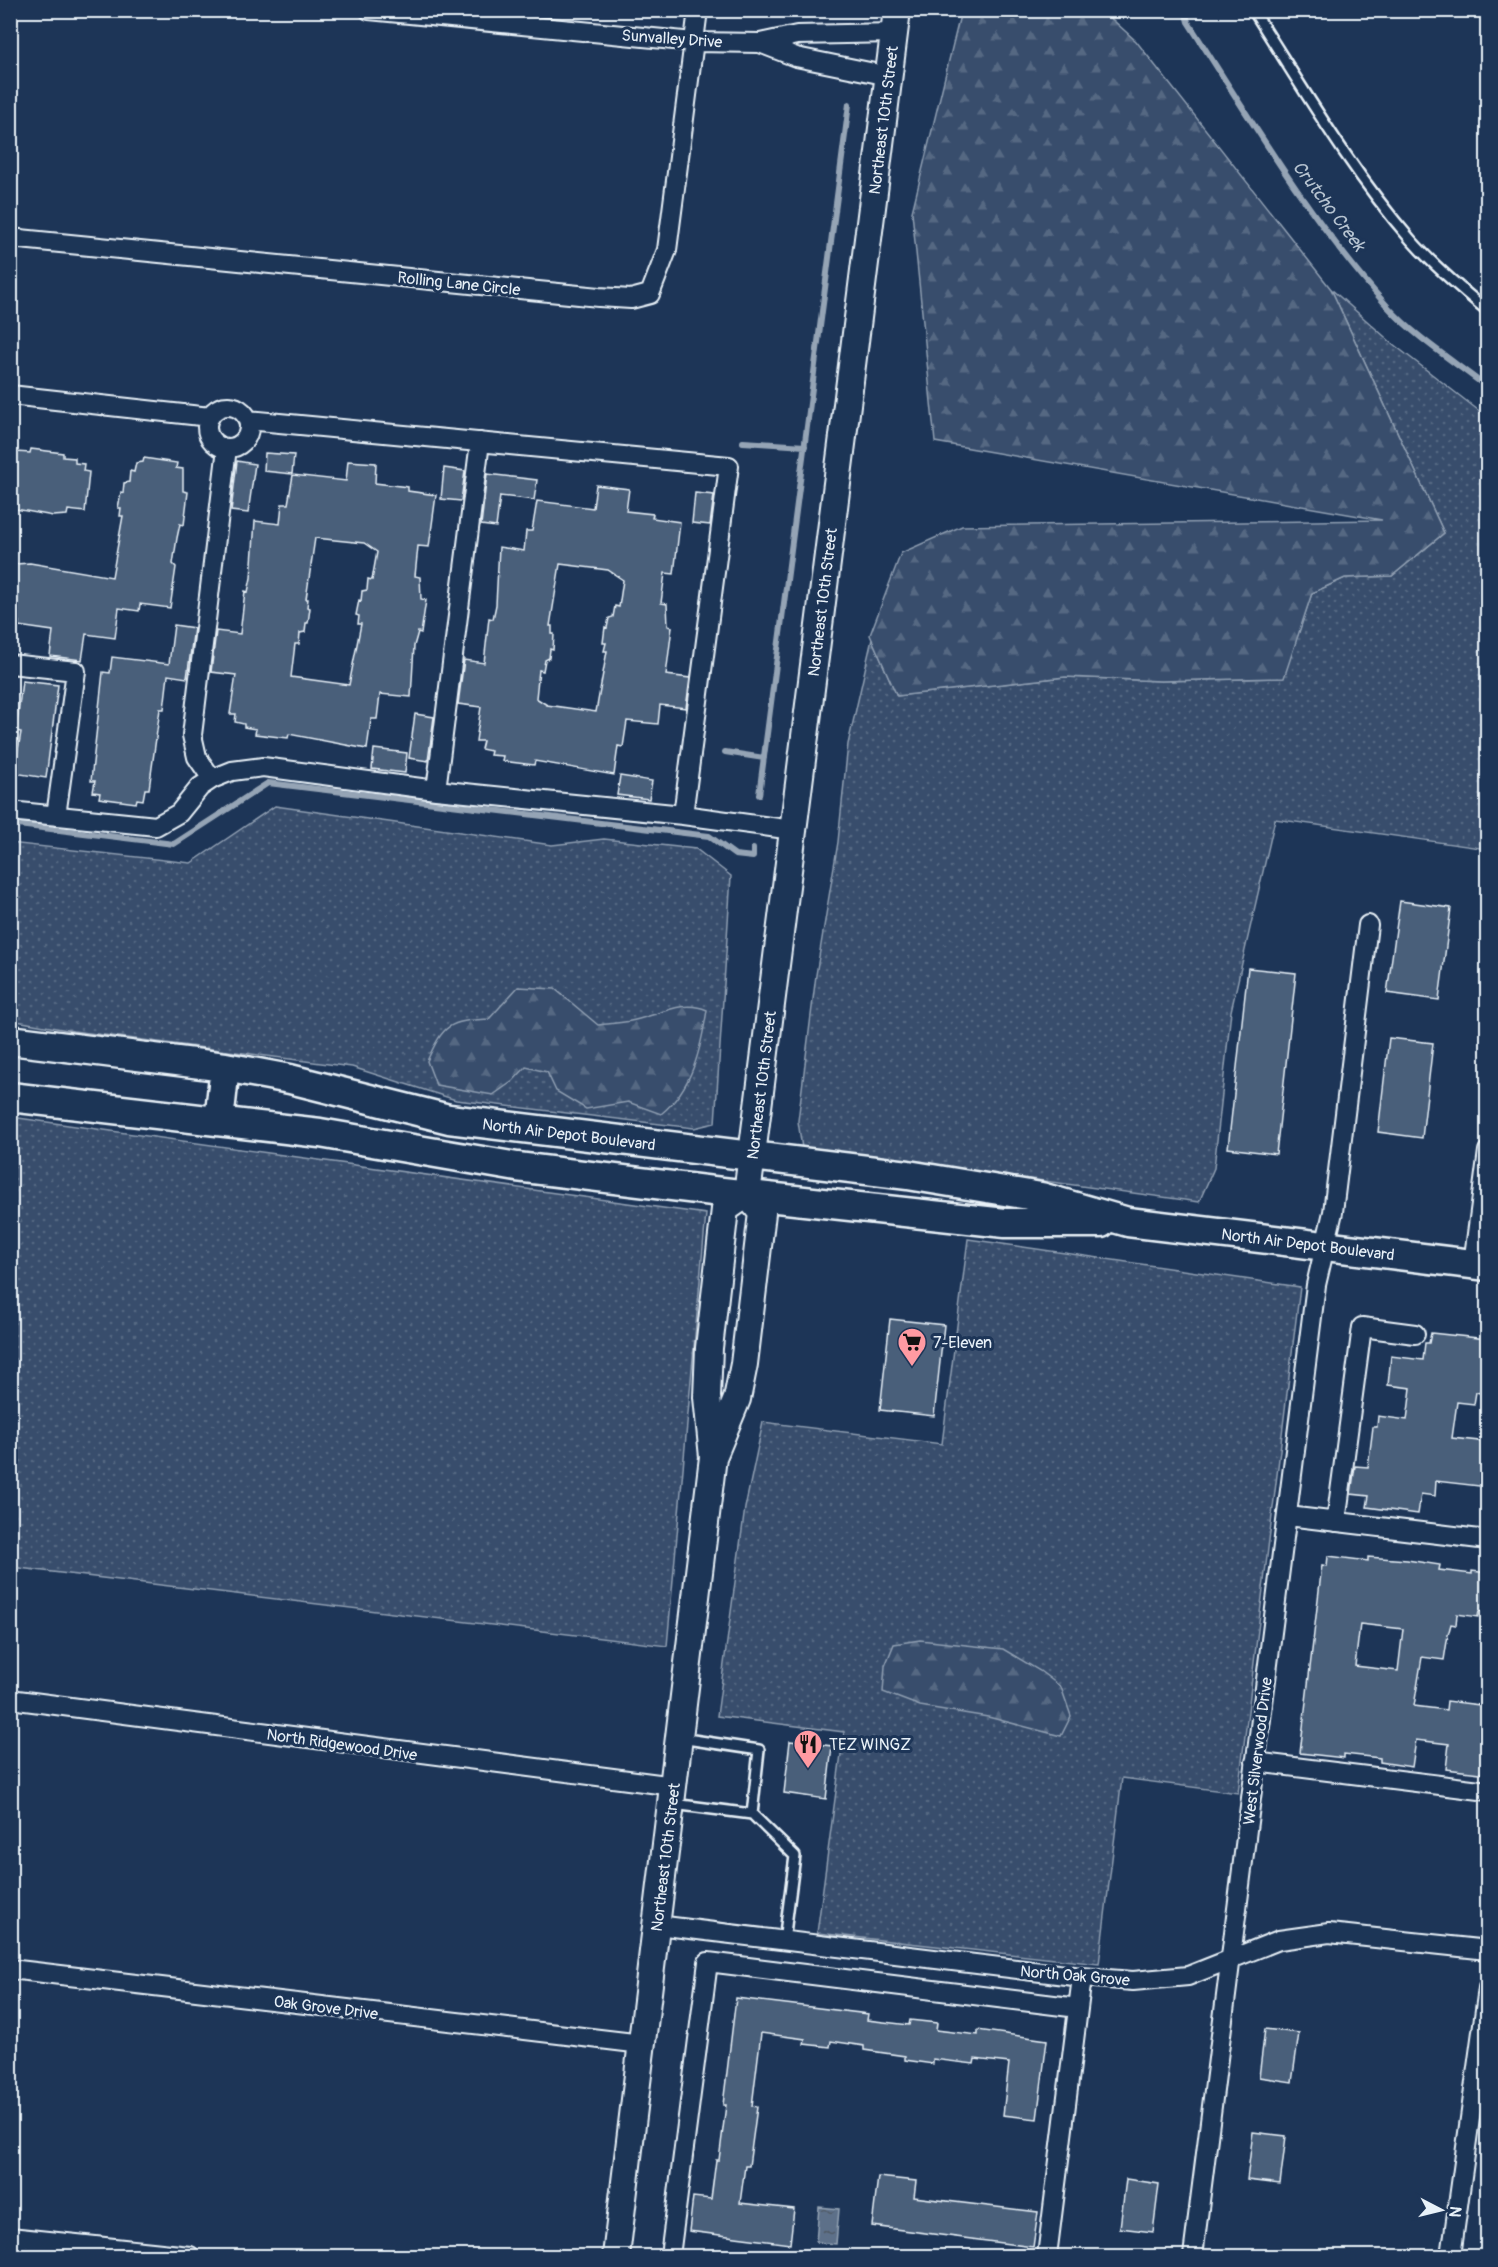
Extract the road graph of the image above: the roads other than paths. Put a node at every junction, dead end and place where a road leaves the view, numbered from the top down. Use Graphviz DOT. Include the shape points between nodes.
graph roads {
  1 [pos="369,10"];
  2 [pos="698,10"];
  3 [pos="1253,10"];
  4 [pos="896,22"];
  5 [pos="694,42"];
  6 [pos="760,43"];
  7 [pos="889,76"];
  8 [pos="10,238"];
  9 [pos="1488,311"];
  10 [pos="10,395"];
  11 [pos="210,417"];
  12 [pos="248,420"];
  13 [pos="480,442"];
  14 [pos="227,448"];
  15 [pos="10,664"];
  16 [pos="212,779"];
  17 [pos="436,790"];
  18 [pos="10,811"];
  19 [pos="683,815"];
  20 [pos="56,816"];
  21 [pos="793,830"];
  22 [pos="1368,925"];
  23 [pos="10,1040"];
  24 [pos="225,1067"];
  25 [pos="10,1097"];
  26 [pos="219,1121"];
  27 [pos="1488,1151"];
  28 [pos="753,1155"];
  29 [pos="747,1194"];
  30 [pos="1128,1222"];
  31 [pos="1325,1246"];
  32 [pos="1480,1265"];
  33 [pos="1415,1334"];
  34 [pos="713,1456"];
  35 [pos="1288,1516"];
  36 [pos="1336,1522"];
  37 [pos="1488,1540"];
  38 [pos="10,1699"];
  39 [pos="680,1737"];
  40 [pos="1255,1762"];
  41 [pos="1488,1791"];
  42 [pos="673,1795"];
  43 [pos="752,1814"];
  44 [pos="657,1925"];
  45 [pos="784,1941"];
  46 [pos="1488,1950"];
  47 [pos="1231,1959"];
  48 [pos="10,1969"];
  49 [pos="1082,1977"];
  50 [pos="1488,1988"];
  51 [pos="1078,2008"];
  52 [pos="642,2044"];
  53 [pos="10,2236"];
  54 [pos="190,2256"];
  55 [pos="620,2256"];
  56 [pos="670,2256"];
  57 [pos="1047,2256"];
  58 [pos="1193,2256"];
  59 [pos="1451,2256"];
  1 -- 5 [label="street, Sunvalley Drive"];
  2 -- 5 [label="street"];
  3 -- 9 [label="lane" via="1319,114 1411,240"];
  4 -- 6 [label="street, Sunvalley Drive"];
  4 -- 7 [label="main road, Northeast 10th Street"];
  5 -- 6 [label="street, Sunvalley Drive"];
  5 -- 8 [label="street, Rolling Lane Circle" via="667,250 650,294 631,299 599,297"];
  6 -- 7 [label="street, Sunvalley Drive" via="796,57"];
  7 -- 21 [label="main road, Northeast 10th Street"];
  10 -- 11 [label="street"];
  11 -- 12 [label="street" via="218,408 231,406"];
  11 -- 14 [label="street" via="210,439"];
  12 -- 13 [label="street"];
  12 -- 14 [label="street" via="246,438"];
  13 -- 17 [label="street"];
  13 -- 19 [label="street" via="729,466"];
  14 -- 16 [label="street" via="192,735 196,757"];
  15 -- 20 [label="street" via="76,671"];
  16 -- 17 [label="street" via="232,771 262,767"];
  16 -- 20 [label="street" via="178,813 156,826"];
  17 -- 19 [label="street"];
  18 -- 20 [label="street"];
  19 -- 21 [label="street"];
  21 -- 28 [label="main road, Northeast 10th Street"];
  22 -- 31 [label="street, West Silverwood Drive" via="1333,1212"];
  23 -- 24 [label="main road, North Air Depot Boulevard"];
  24 -- 26 [label="main road"];
  24 -- 28 [label="main road, North Air Depot Boulevard" via="290,1079 448,1119"];
  25 -- 26 [label="main road, North Air Depot Boulevard"];
  26 -- 29 [label="main road, North Air Depot Boulevard" via="352,1138 517,1167"];
  27 -- 32 [label="street"];
  28 -- 29 [label="main road, Northeast 10th Street"];
  28 -- 30 [label="main road, North Air Depot Boulevard" via="1041,1197"];
  29 -- 30 [label="main road, North Air Depot Boulevard" via="1005,1223"];
  29 -- 34 [label="main road, Northeast 10th Street" via="762,1213 744,1364 737,1399"];
  29 -- 34 [label="main road, Northeast 10th Street" via="725,1209 709,1348 707,1397"];
  30 -- 31 [label="main road, North Air Depot Boulevard"];
  31 -- 32 [label="main road, North Air Depot Boulevard"];
  31 -- 35 [label="street, West Silverwood Drive" via="1316,1285"];
  33 -- 36 [label="street" via="1362,1327"];
  34 -- 39 [label="main road, Northeast 10th Street"];
  35 -- 36 [label="street"];
  35 -- 40 [label="street, West Silverwood Drive"];
  36 -- 37 [label="street"];
  38 -- 42 [label="street, North Ridgewood Drive"];
  39 -- 42 [label="main road, Northeast 10th Street"];
  39 -- 43 [label="lane" via="759,1750"];
  40 -- 41 [label="street"];
  40 -- 47 [label="street, West Silverwood Drive"];
  42 -- 43 [label="lane"];
  42 -- 44 [label="main road, Northeast 10th Street"];
  43 -- 45 [label="lane" via="795,1856"];
  44 -- 45 [label="street, North Oak Grove"];
  44 -- 52 [label="main road, Northeast 10th Street"];
  45 -- 49 [label="street, North Oak Grove"];
  46 -- 47 [label="street, North Oak Grove" via="1329,1933 1279,1940"];
  47 -- 49 [label="street, North Oak Grove" via="1188,1976 1133,1981"];
  47 -- 58 [label="street, West Silverwood Drive"];
  48 -- 52 [label="street, Oak Grove Drive"];
  49 -- 51 [label="street"];
  50 -- 59 [label="street"];
  51 -- 56 [label="street" via="708,1962"];
  51 -- 57 [label="street"];
  52 -- 55 [label="main road, Northeast 10th Street"];
  53 -- 54 [label="street"];
}
